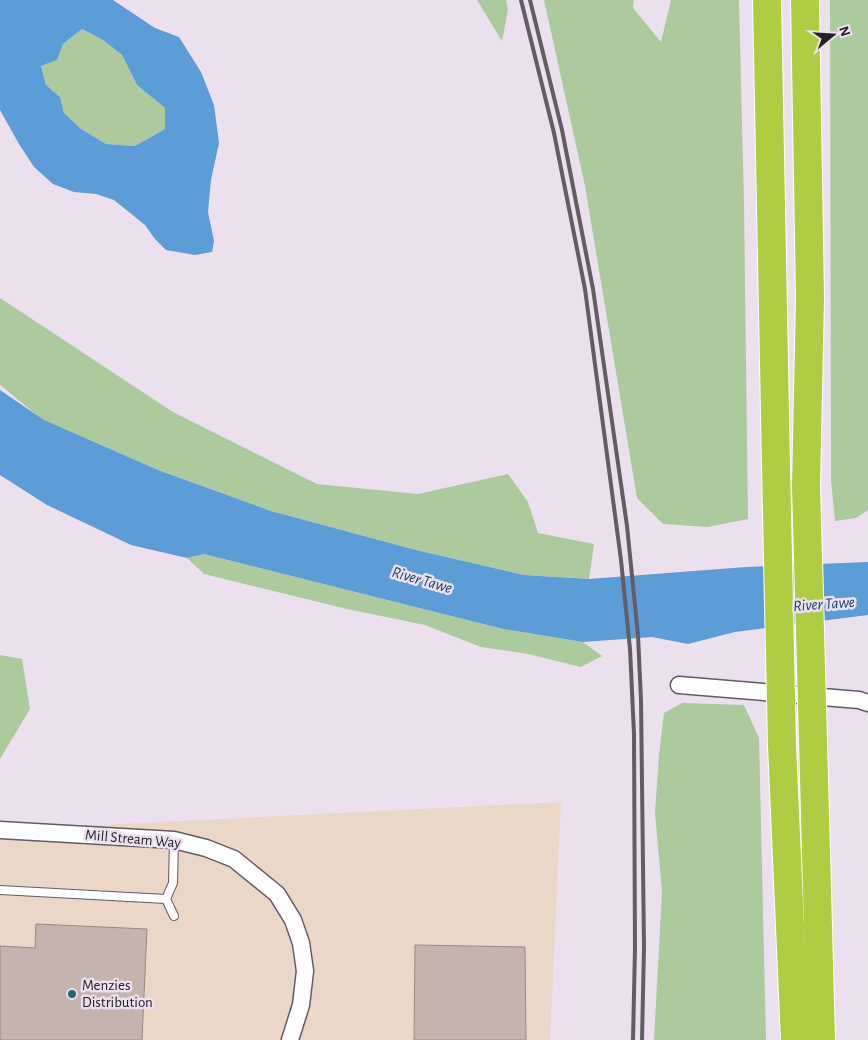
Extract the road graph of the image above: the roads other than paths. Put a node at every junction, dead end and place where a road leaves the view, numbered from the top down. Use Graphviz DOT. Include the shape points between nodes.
graph roads {
  1 [pos="767,0"];
  2 [pos="805,0"];
  3 [pos="679,685"];
  4 [pos="868,703"];
  5 [pos="0,830"];
  6 [pos="174,840"];
  7 [pos="0,890"];
  8 [pos="166,899"];
  9 [pos="174,916"];
  10 [pos="290,1040"];
  11 [pos="795,1040"];
  12 [pos="821,1040"];
  1 -- 11 [label="highway, bridge" via="782,745"];
  2 -- 12 [label="highway, bridge" via="810,298 806,486"];
  3 -- 4 [label="street"];
  5 -- 6 [label="street, Mill Stream Way"];
  6 -- 8 [label="lane" via="173,883"];
  6 -- 10 [label="street, Mill Stream Way" via="234,859 278,894 293,920 301,943 305,971 301,1006"];
  7 -- 8 [label="lane"];
  8 -- 9 [label="lane"];
}
